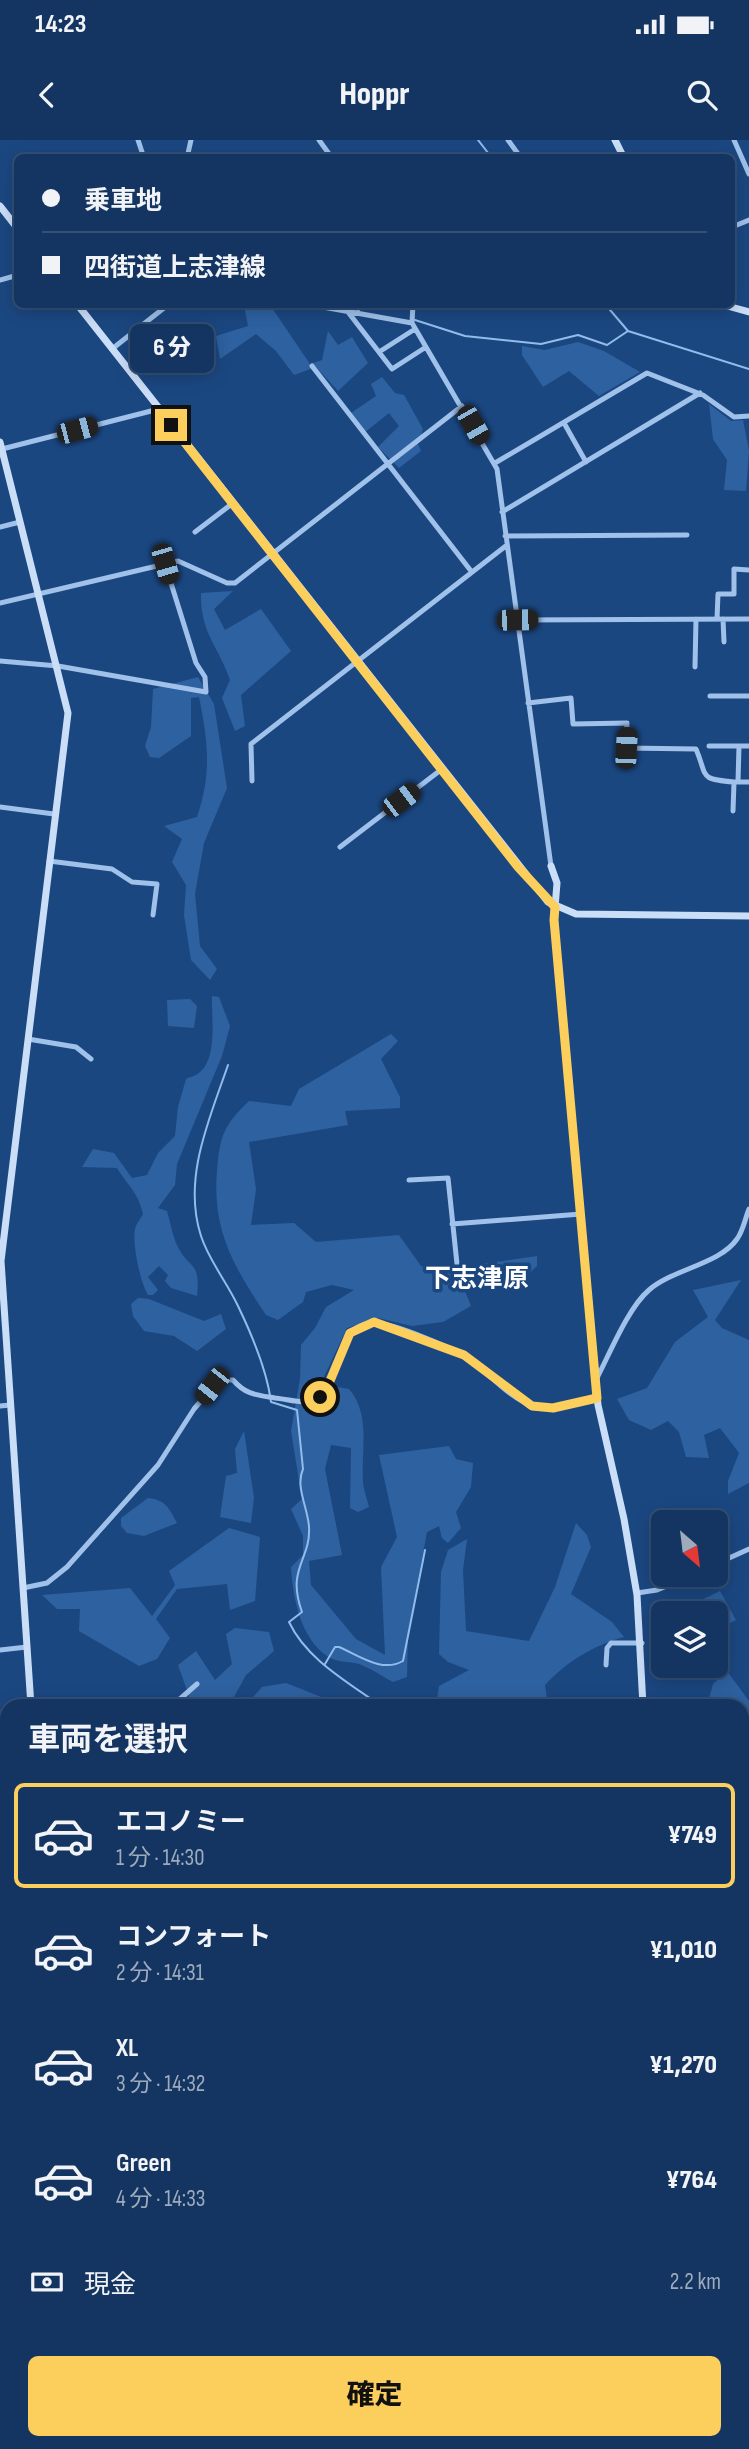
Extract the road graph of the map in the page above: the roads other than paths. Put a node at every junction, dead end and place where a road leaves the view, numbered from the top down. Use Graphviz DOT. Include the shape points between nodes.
graph roads {
  1 [pos="734,140"];
  2 [pos="749,174"];
  3 [pos="0,206"];
  4 [pos="14,224"];
  5 [pos="80,308"];
  6 [pos="164,308"];
  7 [pos="327,308"];
  8 [pos="413,308"];
  9 [pos="348,312"];
  10 [pos="413,323"];
  11 [pos="426,347"];
  12 [pos="112,349"];
  13 [pos="379,352"];
  14 [pos="312,366"];
  15 [pos="700,393"];
  16 [pos="462,406"];
  17 [pos="159,409"];
  18 [pos="749,416"];
  19 [pos="564,423"];
  20 [pos="1,445"];
  21 [pos="586,462"];
  22 [pos="495,463"];
  23 [pos="388,464"];
  24 [pos="233,503"];
  25 [pos="502,512"];
  26 [pos="20,522"];
  27 [pos="0,527"];
  28 [pos="195,532"];
  29 [pos="687,535"];
  30 [pos="506,536"];
  31 [pos="507,545"];
  32 [pos="273,555"];
  33 [pos="165,564"];
  34 [pos="749,570"];
  35 [pos="471,571"];
  36 [pos="39,594"];
  37 [pos="0,603"];
  38 [pos="696,619"];
  39 [pos="720,619"];
  40 [pos="749,619"];
  41 [pos="517,620"];
  42 [pos="724,642"];
  43 [pos="0,661"];
  44 [pos="357,662"];
  45 [pos="58,666"];
  46 [pos="695,667"];
  47 [pos="710,696"];
  48 [pos="749,696"];
  49 [pos="528,702"];
  50 [pos="709,746"];
  51 [pos="739,746"];
  52 [pos="749,747"];
  53 [pos="626,748"];
  54 [pos="626,765"];
  55 [pos="442,769"];
  56 [pos="253,781"];
  57 [pos="736,782"];
  58 [pos="749,782"];
  59 [pos="0,807"];
  60 [pos="733,811"];
  61 [pos="54,814"];
  62 [pos="340,847"];
  63 [pos="49,861"];
  64 [pos="551,866"];
  65 [pos="555,907"];
  66 [pos="153,915"];
  67 [pos="749,916"];
  68 [pos="28,1039"];
  69 [pos="92,1059"];
  70 [pos="409,1180"];
  71 [pos="749,1209"];
  72 [pos="581,1214"];
  73 [pos="452,1224"];
  74 [pos="457,1264"];
  75 [pos="596,1381"];
  76 [pos="597,1398"];
  77 [pos="10,1405"];
  78 [pos="0,1406"];
  79 [pos="749,1549"];
  80 [pos="728,1559"];
  81 [pos="664,1587"];
  82 [pos="23,1588"];
  83 [pos="637,1593"];
  84 [pos="642,1643"];
  85 [pos="27,1647"];
  86 [pos="0,1650"];
  87 [pos="606,1665"];
  88 [pos="197,1684"];
  89 [pos="31,1699"];
  90 [pos="180,1699"];
  91 [pos="643,1699"];
  1 -- 2 [label="street"];
  3 -- 4 [label="street"];
  5 -- 12 [label="street"];
  6 -- 12 [label="street"];
  7 -- 9 [label="street"];
  8 -- 10 [label="street"];
  9 -- 10 [label="street"];
  9 -- 13 [label="street"];
  10 -- 11 [label="street"];
  10 -- 13 [label="street"];
  11 -- 13 [label="street" via="392,369"];
  11 -- 16 [label="street"];
  12 -- 17 [label="street"];
  14 -- 23 [label="street"];
  15 -- 18 [label="street" via="728,415"];
  15 -- 19 [label="street" via="647,373"];
  15 -- 21 [label="street"];
  16 -- 22 [label="street"];
  16 -- 23 [label="street"];
  17 -- 20 [label="street"];
  17 -- 24 [label="street"];
  19 -- 21 [label="street"];
  19 -- 22 [label="street"];
  20 -- 26 [label="street"];
  21 -- 25 [label="street"];
  22 -- 25 [label="street"];
  23 -- 32 [label="street"];
  23 -- 35 [label="street"];
  24 -- 28 [label="street"];
  24 -- 32 [label="street"];
  25 -- 30 [label="street"];
  26 -- 27 [label="street"];
  26 -- 36 [label="street"];
  29 -- 30 [label="street"];
  30 -- 31 [label="street"];
  31 -- 35 [label="street"];
  31 -- 41 [label="street"];
  32 -- 33 [label="street" via="231,584 182,561"];
  32 -- 44 [label="street"];
  33 -- 36 [label="street"];
  33 -- 45 [label="street" via="196,663 205,677 206,692"];
  34 -- 39 [label="street" via="734,569 734,594 718,594"];
  35 -- 44 [label="street"];
  36 -- 37 [label="street"];
  36 -- 45 [label="street"];
  38 -- 39 [label="street"];
  38 -- 41 [label="street"];
  38 -- 46 [label="street"];
  39 -- 40 [label="street"];
  39 -- 42 [label="street"];
  41 -- 49 [label="street"];
  43 -- 45 [label="street"];
  44 -- 55 [label="street"];
  44 -- 56 [label="street" via="251,744"];
  45 -- 61 [label="street" via="68,713"];
  47 -- 48 [label="street"];
  49 -- 53 [label="street" via="571,698 573,724 628,723"];
  49 -- 64 [label="street"];
  50 -- 51 [label="street"];
  51 -- 52 [label="street"];
  51 -- 57 [label="street"];
  53 -- 54 [label="street"];
  53 -- 57 [label="street" via="696,749 703,775"];
  55 -- 62 [label="street"];
  55 -- 65 [label="street" via="534,887"];
  57 -- 58 [label="street"];
  57 -- 60 [label="street"];
  59 -- 61 [label="street"];
  61 -- 63 [label="street"];
  63 -- 66 [label="street" via="112,869 132,882 157,884"];
  63 -- 68 [label="street"];
  64 -- 65 [label="street" via="557,883"];
  65 -- 67 [label="street" via="589,915"];
  65 -- 72 [label="street"];
  68 -- 69 [label="street" via="76,1047"];
  68 -- 77 [label="street" via="1,1261"];
  70 -- 73 [label="street" via="448,1178"];
  71 -- 75 [label="street" via="733,1244 662,1279 646,1292"];
  72 -- 73 [label="street"];
  72 -- 75 [label="street"];
  73 -- 74 [label="street"];
  75 -- 76 [label="street"];
  76 -- 82 [label="street" via="553,1408 532,1406 450,1348 380,1324 365,1324 346,1339 327,1388 314,1400 245,1393 233,1380 219,1380 158,1465 67,1567 47,1583"];
  76 -- 83 [label="street"];
  77 -- 78 [label="street"];
  77 -- 82 [label="street"];
  79 -- 80 [label="street"];
  81 -- 83 [label="street"];
  82 -- 85 [label="street"];
  83 -- 84 [label="street"];
  84 -- 87 [label="street" via="611,1643"];
  84 -- 91 [label="street"];
  85 -- 86 [label="street"];
  85 -- 89 [label="street"];
  88 -- 90 [label="street"];
}
